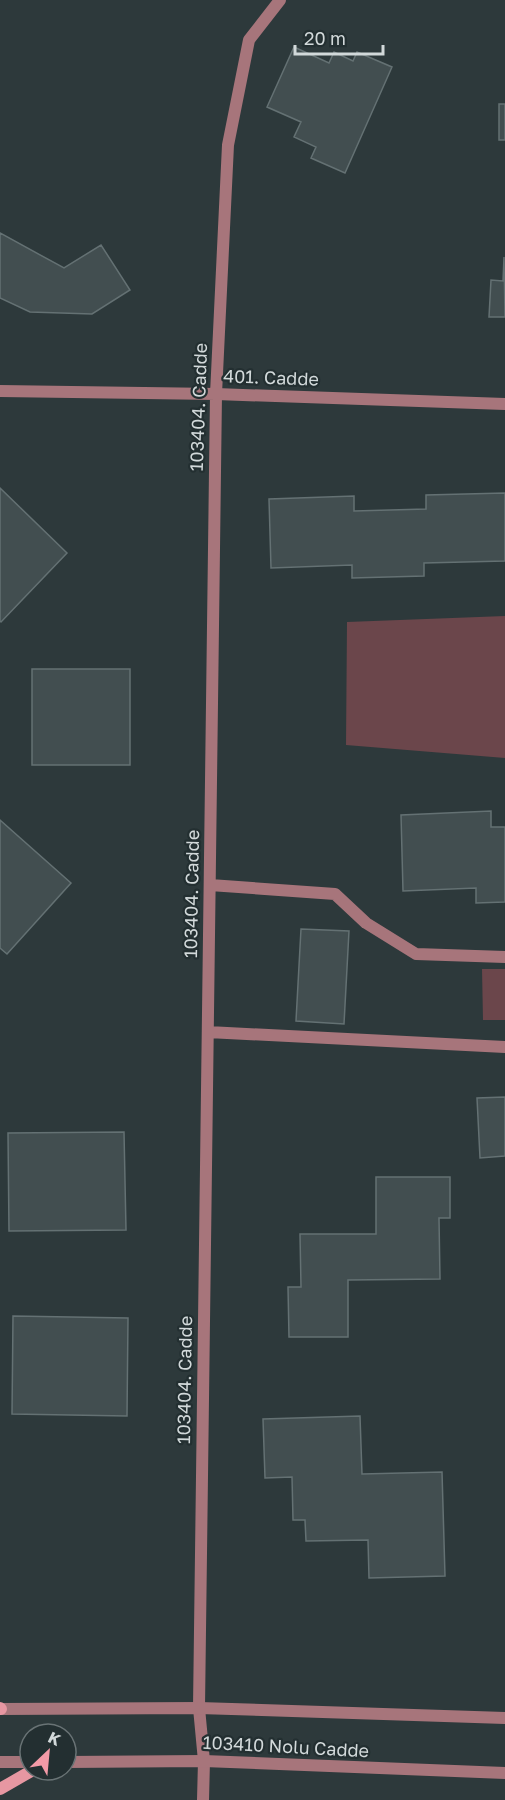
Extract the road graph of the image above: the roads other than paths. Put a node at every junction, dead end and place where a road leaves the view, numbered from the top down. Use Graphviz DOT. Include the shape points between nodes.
graph roads {
  1 [pos="280,0"];
  2 [pos="0,391"];
  3 [pos="216,394"];
  4 [pos="505,404"];
  5 [pos="210,885"];
  6 [pos="505,957"];
  7 [pos="208,1032"];
  8 [pos="505,1047"];
  9 [pos="0,1708"];
  10 [pos="200,1708"];
  11 [pos="505,1718"];
  12 [pos="204,1761"];
  13 [pos="0,1762"];
  14 [pos="18,1762"];
  15 [pos="78,1762"];
  16 [pos="505,1773"];
  17 [pos="18,1779"];
  18 [pos="0,1789"];
  19 [pos="203,1800"];
  1 -- 3 [label="street, 103404. Cadde" via="249,40 228,145"];
  2 -- 3 [label="street, 401. Cadde"];
  3 -- 4 [label="street, 401. Cadde"];
  3 -- 5 [label="street, 103404. Cadde"];
  5 -- 6 [label="street" via="335,894 366,923 416,954"];
  5 -- 7 [label="street, 103404. Cadde"];
  7 -- 8 [label="street"];
  7 -- 10 [label="street, 103404. Cadde"];
  9 -- 10 [label="street"];
  10 -- 11 [label="street"];
  10 -- 12 [label="street, 103404. Cadde"];
  12 -- 15 [label="street, 103410 Nolu Cadde"];
  12 -- 16 [label="street, 103410 Nolu Cadde"];
  12 -- 19 [label="street, 103404. Cadde"];
  13 -- 14 [label="street"];
  17 -- 18 [label="main road"];
}
